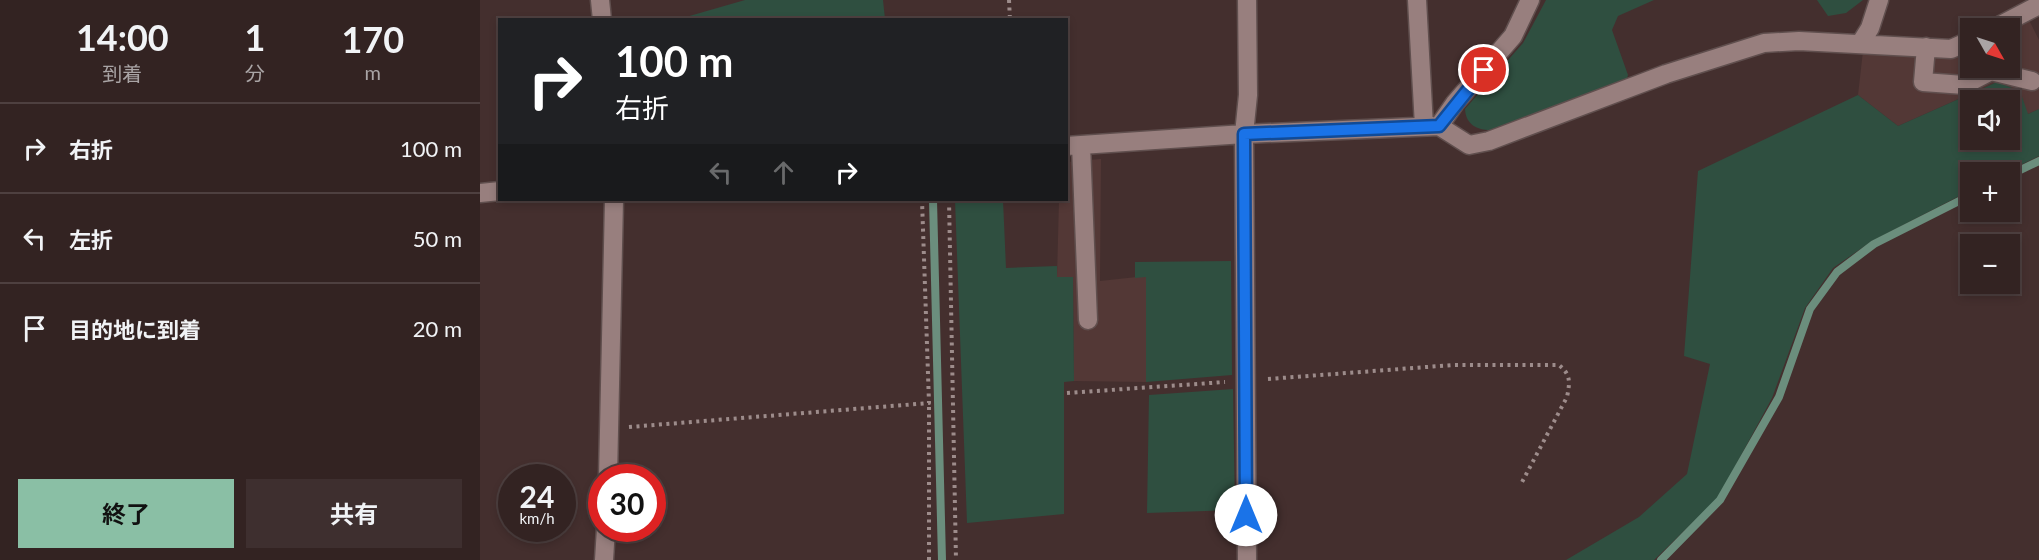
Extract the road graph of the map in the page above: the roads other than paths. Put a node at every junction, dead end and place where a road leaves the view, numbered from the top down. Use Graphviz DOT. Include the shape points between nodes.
graph roads {
  1 [pos="600,0"];
  2 [pos="1247,0"];
  3 [pos="1417,0"];
  4 [pos="1530,0"];
  5 [pos="1879,0"];
  6 [pos="2039,5"];
  7 [pos="602,18"];
  8 [pos="2014,18"];
  9 [pos="1860,44"];
  10 [pos="1960,45"];
  11 [pos="1926,47"];
  12 [pos="2032,81"];
  13 [pos="1431,126"];
  14 [pos="1244,134"];
  15 [pos="1074,145"];
  16 [pos="498,191"];
  17 [pos="480,193"];
  18 [pos="614,201"];
  19 [pos="1088,320"];
  20 [pos="609,464"];
  21 [pos="605,542"];
  22 [pos="604,560"];
  23 [pos="1247,560"];
  1 -- 7 [label="street"];
  2 -- 14 [label="street" via="1248,95"];
  3 -- 13 [label="street"];
  4 -- 13 [label="street" via="1513,36"];
  5 -- 9 [label="street"];
  6 -- 8 [label="street"];
  9 -- 11 [label="street"];
  9 -- 13 [label="street" via="1764,43 1469,145"];
  10 -- 11 [label="street" via="1951,49"];
  11 -- 12 [label="street" via="1923,82 1964,85 1990,71"];
  13 -- 14 [label="street"];
  14 -- 15 [label="street"];
  14 -- 23 [label="street"];
  15 -- 19 [label="street"];
  16 -- 17 [label="street"];
  18 -- 20 [label="street"];
  21 -- 22 [label="street"];
}
